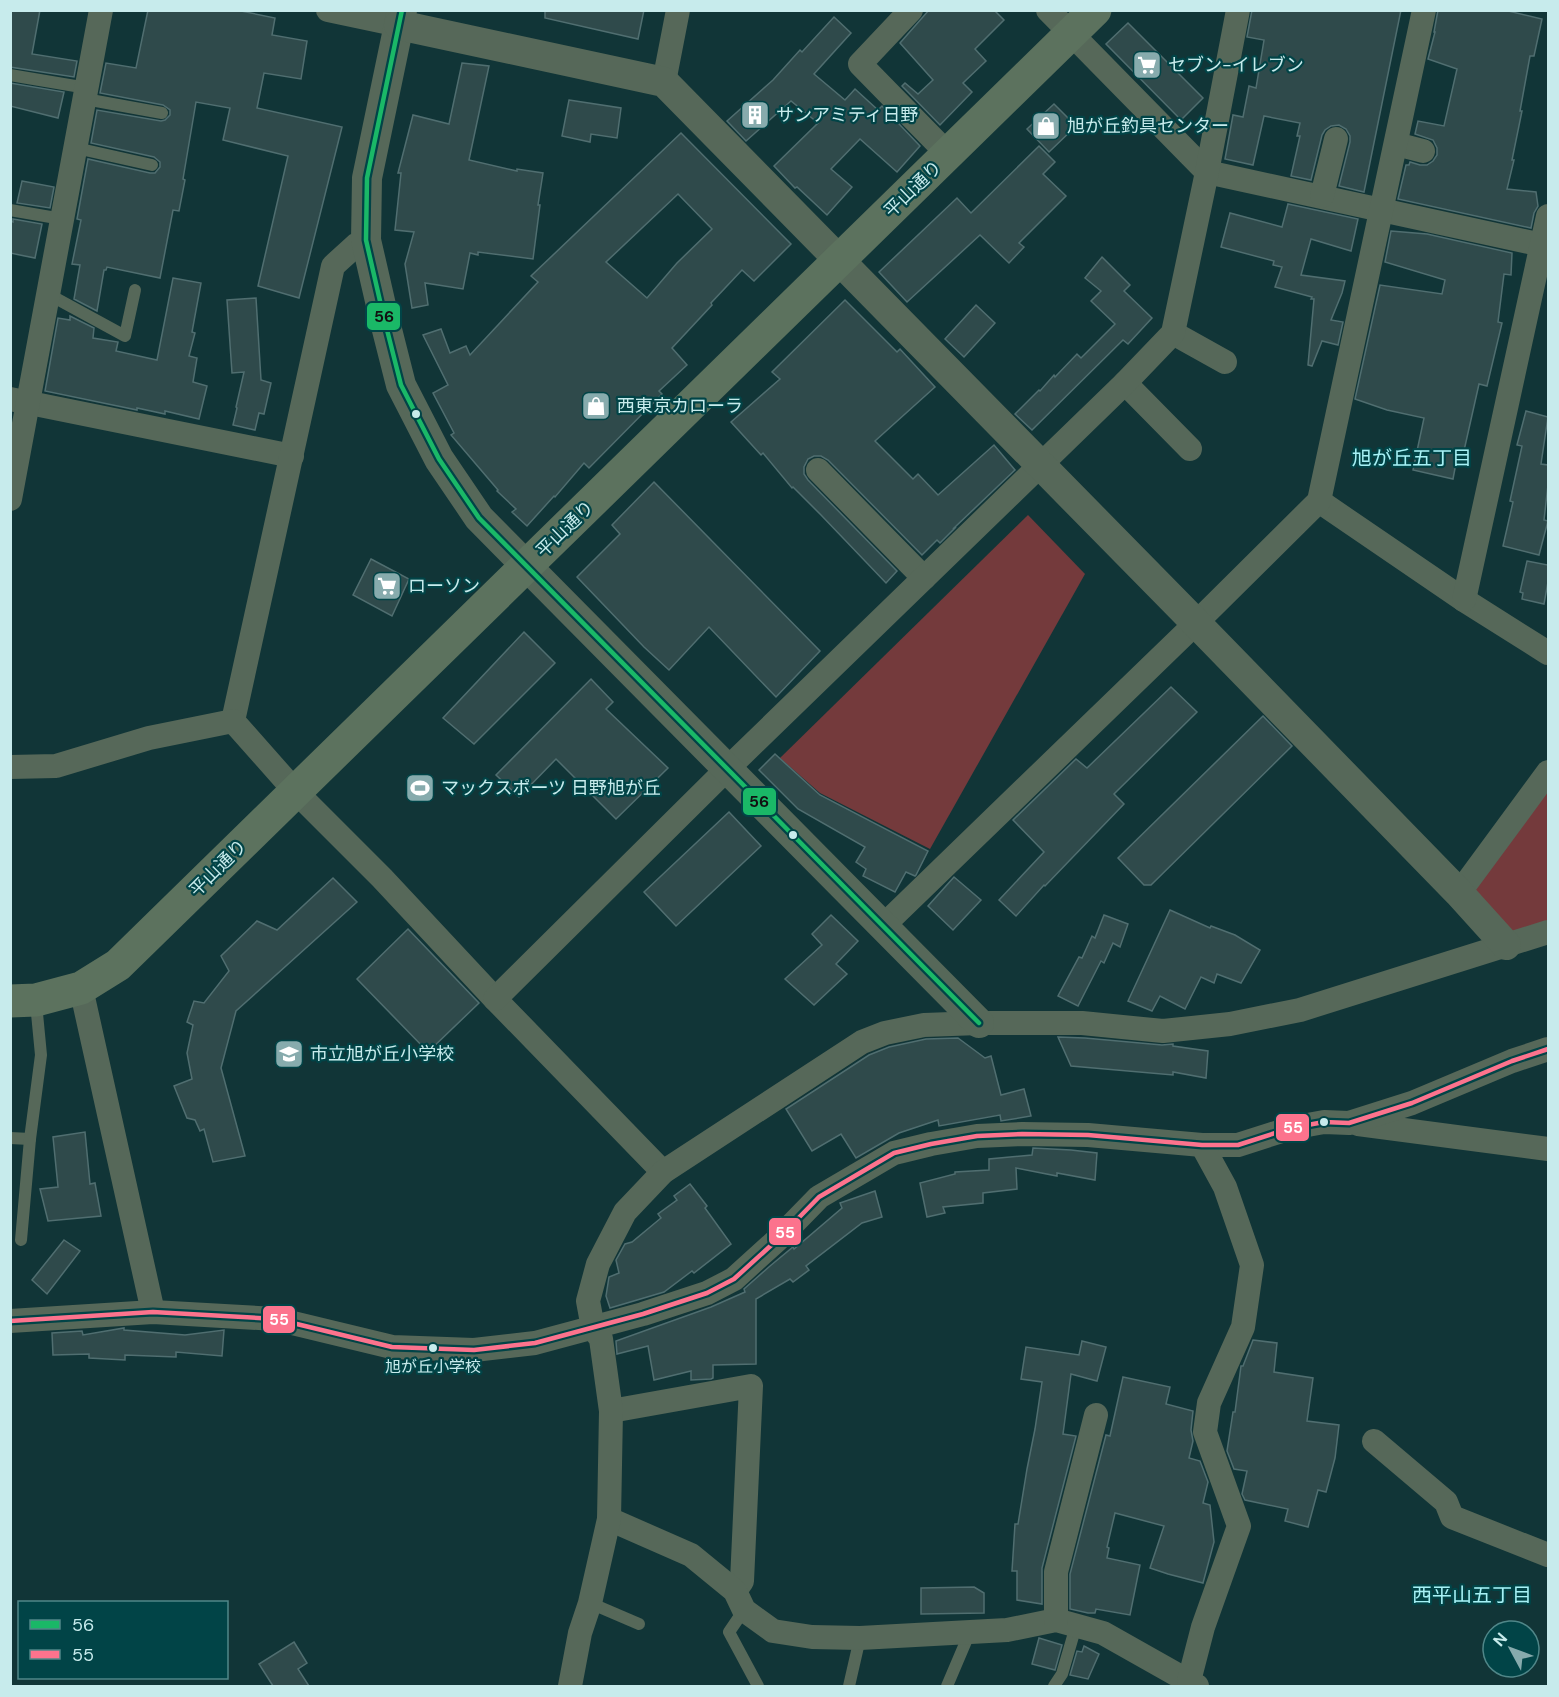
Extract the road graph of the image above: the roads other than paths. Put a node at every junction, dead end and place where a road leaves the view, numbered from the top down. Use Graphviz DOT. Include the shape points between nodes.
graph roads {
  1 [pos="101,10"];
  2 [pos="328,10"];
  3 [pos="678,10"];
  4 [pos="911,10"];
  5 [pos="1048,10"];
  6 [pos="1095,10"];
  7 [pos="1238,10"];
  8 [pos="1424,10"];
  9 [pos="401,18"];
  10 [pos="1071,34"];
  11 [pos="10,75"];
  12 [pos="664,82"];
  13 [pos="86,94"];
  14 [pos="162,113"];
  15 [pos="1336,139"];
  16 [pos="1396,144"];
  17 [pos="76,148"];
  18 [pos="1423,151"];
  19 [pos="948,154"];
  20 [pos="152,165"];
  21 [pos="1207,172"];
  22 [pos="1322,196"];
  23 [pos="10,210"];
  24 [pos="1381,210"];
  25 [pos="1548,216"];
  26 [pos="62,219"];
  27 [pos="366,240"];
  28 [pos="1542,245"];
  29 [pos="840,260"];
  30 [pos="135,290"];
  31 [pos="48,294"];
  32 [pos="1173,333"];
  33 [pos="1225,362"];
  34 [pos="1125,383"];
  35 [pos="20,400"];
  36 [pos="1191,450"];
  37 [pos="292,456"];
  38 [pos="1040,465"];
  39 [pos="818,470"];
  40 [pos="10,499"];
  41 [pos="1319,501"];
  42 [pos="526,567"];
  43 [pos="924,578"];
  44 [pos="1464,600"];
  45 [pos="1196,623"];
  46 [pos="1548,653"];
  47 [pos="233,721"];
  48 [pos="10,767"];
  49 [pos="727,769"];
  50 [pos="1548,772"];
  51 [pos="295,791"];
  52 [pos="1460,893"];
  53 [pos="883,926"];
  54 [pos="1548,932"];
  55 [pos="1506,945"];
  56 [pos="81,988"];
  57 [pos="495,999"];
  58 [pos="23,1001"];
  59 [pos="979,1023"];
  60 [pos="1548,1048"];
  61 [pos="1349,1123"];
  62 [pos="10,1138"];
  63 [pos="30,1139"];
  64 [pos="1202,1145"];
  65 [pos="1548,1149"];
  66 [pos="663,1172"];
  67 [pos="21,1240"];
  68 [pos="153,1312"];
  69 [pos="10,1321"];
  70 [pos="593,1328"];
  71 [pos="611,1411"];
  72 [pos="1096,1414"];
  73 [pos="1374,1441"];
  74 [pos="609,1519"];
  75 [pos="1548,1555"];
  76 [pos="740,1601"];
  77 [pos="590,1603"];
  78 [pos="1066,1623"];
  79 [pos="639,1624"];
  80 [pos="970,1632"];
  81 [pos="860,1638"];
  82 [pos="1193,1684"];
  83 [pos="570,1686"];
  84 [pos="758,1686"];
  85 [pos="849,1686"];
  86 [pos="947,1686"];
  87 [pos="1054,1686"];
  1 -- 13 [label="street"];
  2 -- 9 [label="street"];
  3 -- 12 [label="street"];
  4 -- 19 [label="street" via="860,64"];
  5 -- 10 [label="street"];
  6 -- 10 [label="main road, 平山通り"];
  7 -- 21 [label="street"];
  8 -- 16 [label="street"];
  9 -- 12 [label="street"];
  9 -- 27 [label="street" via="367,178"];
  10 -- 19 [label="main road, 平山通り"];
  10 -- 21 [label="street"];
  11 -- 13 [label="lane"];
  12 -- 29 [label="street"];
  13 -- 14 [label="lane"];
  13 -- 17 [label="street"];
  15 -- 22 [label="street"];
  16 -- 18 [label="street"];
  16 -- 24 [label="street"];
  17 -- 20 [label="lane"];
  17 -- 26 [label="street"];
  19 -- 29 [label="main road, 平山通り"];
  21 -- 22 [label="street"];
  21 -- 32 [label="street"];
  22 -- 24 [label="street"];
  23 -- 26 [label="lane"];
  24 -- 28 [label="street"];
  24 -- 41 [label="street"];
  25 -- 28 [label="street"];
  26 -- 31 [label="street"];
  27 -- 37 [label="street" via="333,266"];
  27 -- 42 [label="street" via="401,385 438,459 479,518"];
  28 -- 44 [label="street"];
  29 -- 38 [label="street"];
  29 -- 42 [label="main road, 平山通り"];
  30 -- 31 [label="lane" via="125,336"];
  31 -- 35 [label="street"];
  32 -- 33 [label="street"];
  32 -- 34 [label="street"];
  34 -- 36 [label="street"];
  34 -- 38 [label="street"];
  35 -- 37 [label="street"];
  35 -- 40 [label="street"];
  37 -- 47 [label="street"];
  38 -- 43 [label="street"];
  38 -- 45 [label="street"];
  39 -- 43 [label="street"];
  41 -- 44 [label="street"];
  41 -- 45 [label="street"];
  42 -- 49 [label="street"];
  42 -- 51 [label="main road, 平山通り"];
  43 -- 49 [label="street"];
  44 -- 46 [label="street"];
  45 -- 52 [label="street"];
  45 -- 53 [label="street"];
  47 -- 48 [label="street" via="149,738 56,766"];
  47 -- 51 [label="street"];
  49 -- 53 [label="street"];
  49 -- 57 [label="street"];
  50 -- 52 [label="street"];
  51 -- 56 [label="main road, 平山通り" via="144,942 118,965"];
  51 -- 57 [label="street"];
  52 -- 55 [label="street"];
  53 -- 59 [label="street"];
  54 -- 55 [label="street"];
  55 -- 59 [label="street" via="1300,1010 1230,1024 1163,1031 1082,1023"];
  56 -- 58 [label="main road, 平山通り"];
  56 -- 68 [label="street"];
  57 -- 66 [label="street"];
  58 -- 63 [label="lane" via="41,1054"];
  59 -- 66 [label="street" via="924,1025 862,1042"];
  60 -- 61 [label="street" via="1412,1103"];
  61 -- 64 [label="street" via="1324,1122 1291,1128 1238,1145"];
  61 -- 65 [label="street"];
  62 -- 63 [label="lane"];
  63 -- 67 [label="lane"];
  64 -- 70 [label="street" via="1088,1135 1022,1134 977,1136 894,1153 819,1197 734,1279 707,1293"];
  64 -- 82 [label="street" via="1225,1187 1252,1265 1243,1327 1209,1403 1205,1432 1239,1526 1203,1627"];
  66 -- 70 [label="street" via="626,1212 598,1264 588,1301"];
  68 -- 69 [label="street"];
  68 -- 70 [label="street" via="276,1319 392,1347 474,1350 534,1343"];
  70 -- 71 [label="street" via="601,1339"];
  71 -- 74 [label="street"];
  71 -- 76 [label="street" via="751,1386"];
  72 -- 78 [label="street" via="1056,1572"];
  73 -- 75 [label="street" via="1446,1502 1452,1517"];
  74 -- 76 [label="street" via="691,1555"];
  74 -- 77 [label="street"];
  76 -- 81 [label="street" via="773,1631"];
  76 -- 84 [label="lane" via="729,1632"];
  77 -- 79 [label="lane"];
  77 -- 83 [label="street"];
  78 -- 80 [label="street"];
  78 -- 82 [label="street" via="1103,1633"];
  78 -- 87 [label="lane" via="1062,1674"];
  80 -- 81 [label="street"];
  80 -- 86 [label="lane"];
  81 -- 85 [label="lane"];
}
